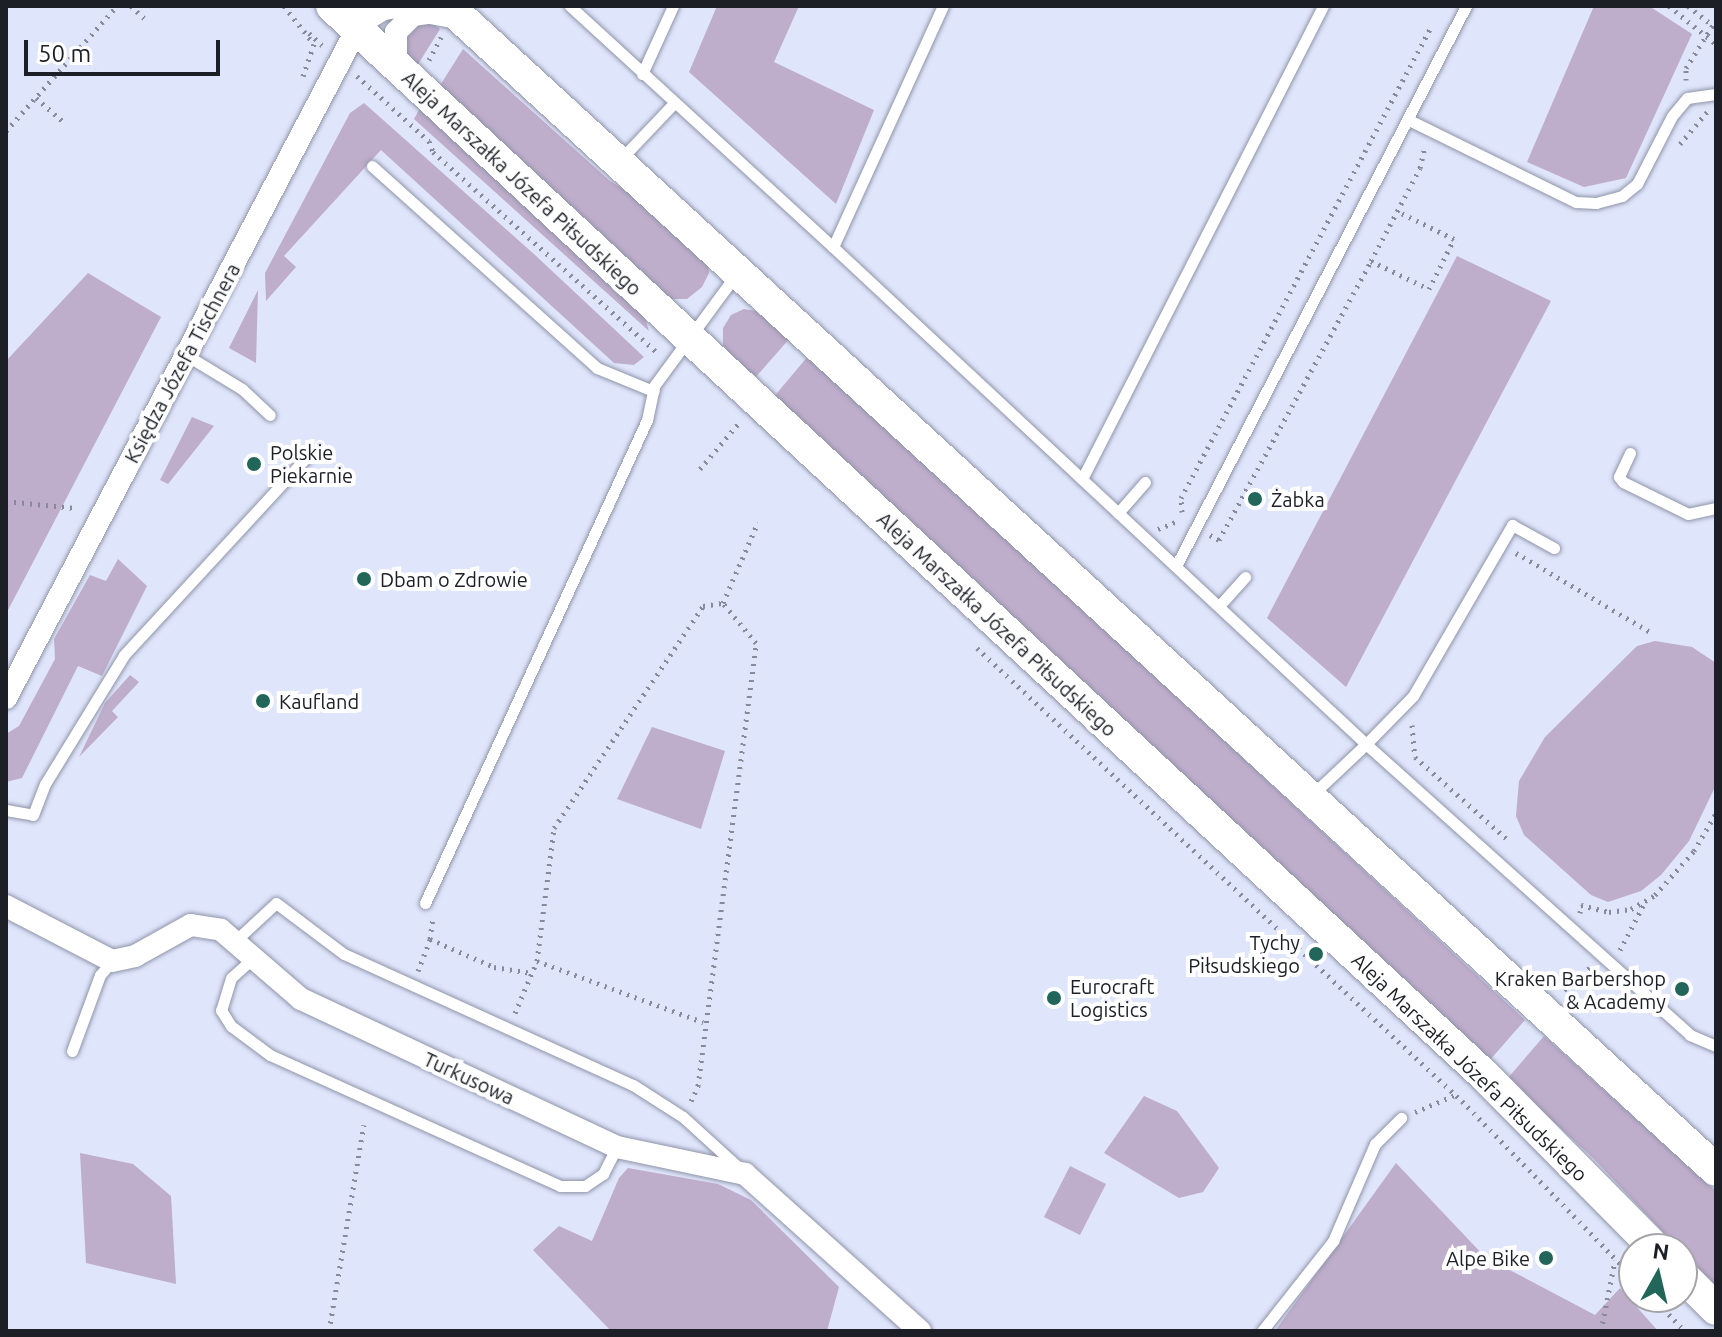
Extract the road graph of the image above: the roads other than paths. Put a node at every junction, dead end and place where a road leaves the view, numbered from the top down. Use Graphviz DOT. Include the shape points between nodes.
graph roads {
  1 [pos="332,6"];
  2 [pos="570,6"];
  3 [pos="673,6"];
  4 [pos="943,6"];
  5 [pos="1323,6"];
  6 [pos="1466,6"];
  7 [pos="446,12"];
  8 [pos="362,17"];
  9 [pos="396,65"];
  10 [pos="642,74"];
  11 [pos="1716,94"];
  12 [pos="673,104"];
  13 [pos="1409,120"];
  14 [pos="618,162"];
  15 [pos="372,166"];
  16 [pos="833,247"];
  17 [pos="738,272"];
  18 [pos="678,349"];
  19 [pos="186,355"];
  20 [pos="653,391"];
  21 [pos="270,415"];
  22 [pos="311,452"];
  23 [pos="1630,453"];
  24 [pos="1082,479"];
  25 [pos="1145,482"];
  26 [pos="1716,508"];
  27 [pos="1118,513"];
  28 [pos="1554,548"];
  29 [pos="1176,566"];
  30 [pos="1245,577"];
  31 [pos="1219,606"];
  32 [pos="6,698"];
  33 [pos="1366,744"];
  34 [pos="1309,799"];
  35 [pos="6,810"];
  36 [pos="425,903"];
  37 [pos="6,906"];
  38 [pos="233,943"];
  39 [pos="252,959"];
  40 [pos="112,961"];
  41 [pos="1716,1046"];
  42 [pos="72,1051"];
  43 [pos="1401,1118"];
  44 [pos="617,1147"];
  45 [pos="1716,1170"];
  46 [pos="745,1174"];
  47 [pos="1640,1233"];
  48 [pos="1698,1291"];
  49 [pos="1716,1309"];
  50 [pos="910,1327"];
  51 [pos="1262,1331"];
  1 -- 8 [label="main road, Aleja Marszałka Józefa Piłsudskiego"];
  2 -- 10 [label="lane"];
  3 -- 10 [label="lane"];
  4 -- 16 [label="lane"];
  5 -- 24 [label="lane"];
  6 -- 13 [label="lane"];
  7 -- 8 [label="street" via="383,9"];
  7 -- 9 [label="street" via="402,22 394,40"];
  7 -- 14 [label="main road"];
  8 -- 9 [label="main road, Aleja Marszałka Józefa Piłsudskiego"];
  8 -- 19 [label="street, Księdza Józefa Tischnera"];
  9 -- 18 [label="main road, Aleja Marszałka Józefa Piłsudskiego"];
  10 -- 12 [label="lane"];
  11 -- 13 [label="lane" via="1702,93 1685,101 1637,184 1622,196 1596,203 1576,202"];
  12 -- 14 [label="lane"];
  12 -- 16 [label="lane"];
  13 -- 29 [label="lane"];
  14 -- 17 [label="main road"];
  15 -- 20 [label="lane" via="597,368"];
  16 -- 24 [label="lane"];
  17 -- 18 [label="lane"];
  17 -- 34 [label="main road"];
  18 -- 20 [label="lane"];
  18 -- 47 [label="main road, Aleja Marszałka Józefa Piłsudskiego" via="1486,1077"];
  19 -- 21 [label="lane" via="242,389"];
  19 -- 32 [label="street, Księdza Józefa Tischnera"];
  20 -- 36 [label="lane" via="647,420"];
  22 -- 35 [label="lane" via="124,655 45,784 33,815"];
  23 -- 26 [label="lane" via="1619,477 1623,482 1688,514"];
  24 -- 27 [label="lane"];
  25 -- 27 [label="lane"];
  27 -- 29 [label="lane"];
  28 -- 33 [label="lane" via="1512,525 1413,696"];
  29 -- 31 [label="lane"];
  30 -- 31 [label="lane"];
  31 -- 33 [label="lane"];
  33 -- 34 [label="lane"];
  33 -- 41 [label="lane" via="1690,1035"];
  34 -- 45 [label="main road"];
  37 -- 40 [label="street"];
  38 -- 39 [label="street, Turkusowa"];
  38 -- 40 [label="street, Turkusowa" via="221,930 191,925 135,956"];
  38 -- 46 [label="lane" via="276,903 344,954 633,1085 683,1117"];
  39 -- 44 [label="street, Turkusowa" via="301,999"];
  39 -- 44 [label="lane" via="231,978 221,1010 231,1026 270,1055 560,1186 585,1186 603,1174"];
  40 -- 42 [label="lane" via="100,975"];
  43 -- 51 [label="lane" via="1375,1144 1333,1241"];
  44 -- 46 [label="street, Turkusowa"];
  46 -- 50 [label="street, Turkusowa"];
  48 -- 49 [label="main road"];
}
